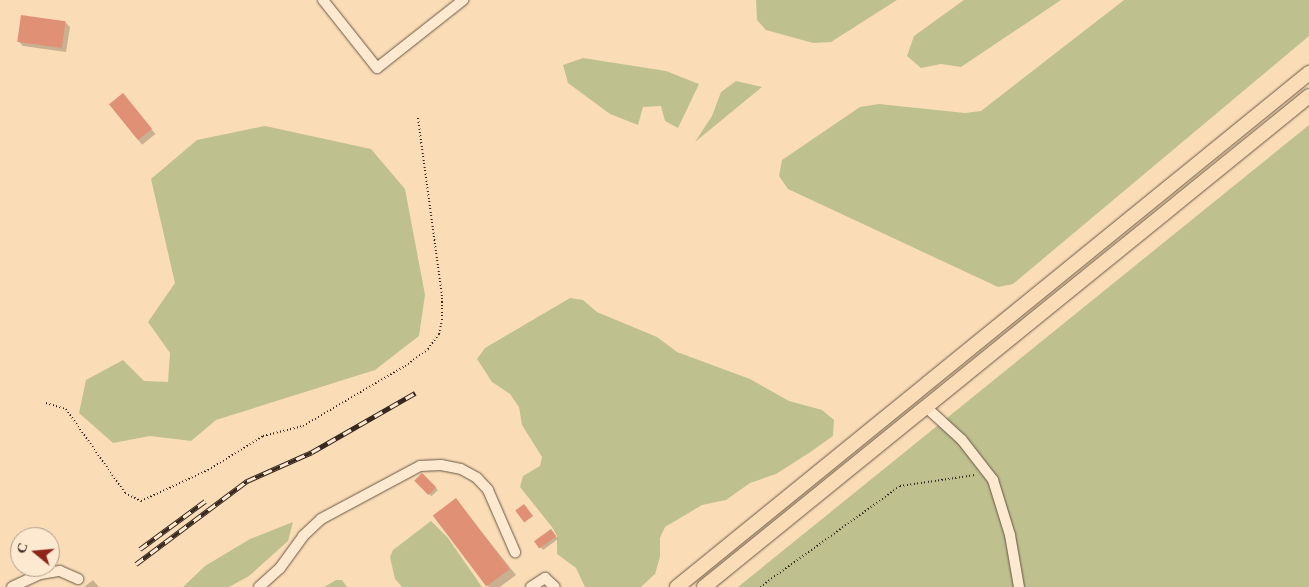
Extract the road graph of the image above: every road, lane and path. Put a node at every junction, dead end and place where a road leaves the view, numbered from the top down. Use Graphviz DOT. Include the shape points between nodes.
graph roads {
  1 [pos="323,0"];
  2 [pos="464,0"];
  3 [pos="1309,73"];
  4 [pos="1309,96"];
  5 [pos="418,118"];
  6 [pos="46,404"];
  7 [pos="926,407"];
  8 [pos="988,473"];
  9 [pos="515,552"];
  10 [pos="78,579"];
  11 [pos="12,587"];
  12 [pos="259,587"];
  13 [pos="531,587"];
  14 [pos="556,587"];
  15 [pos="677,587"];
  16 [pos="704,587"];
  17 [pos="760,587"];
  18 [pos="1019,587"];
  1 -- 2 [label="lane" via="377,68"];
  3 -- 15 [label="highway"];
  4 -- 7 [label="highway"];
  5 -- 6 [label="path" via="442,296 439,334 428,349 303,426 263,436 208,470 140,501 125,493 66,409"];
  7 -- 8 [label="lane" via="962,440"];
  7 -- 16 [label="highway"];
  8 -- 17 [label="path" via="900,486"];
  8 -- 18 [label="lane" via="1010,534"];
  9 -- 12 [label="lane" via="488,490 478,478 461,469 441,465 420,466 321,519 303,536 280,568"];
  10 -- 11 [label="lane" via="60,571 40,574"];
  13 -- 14 [label="lane" via="544,578"];
}
